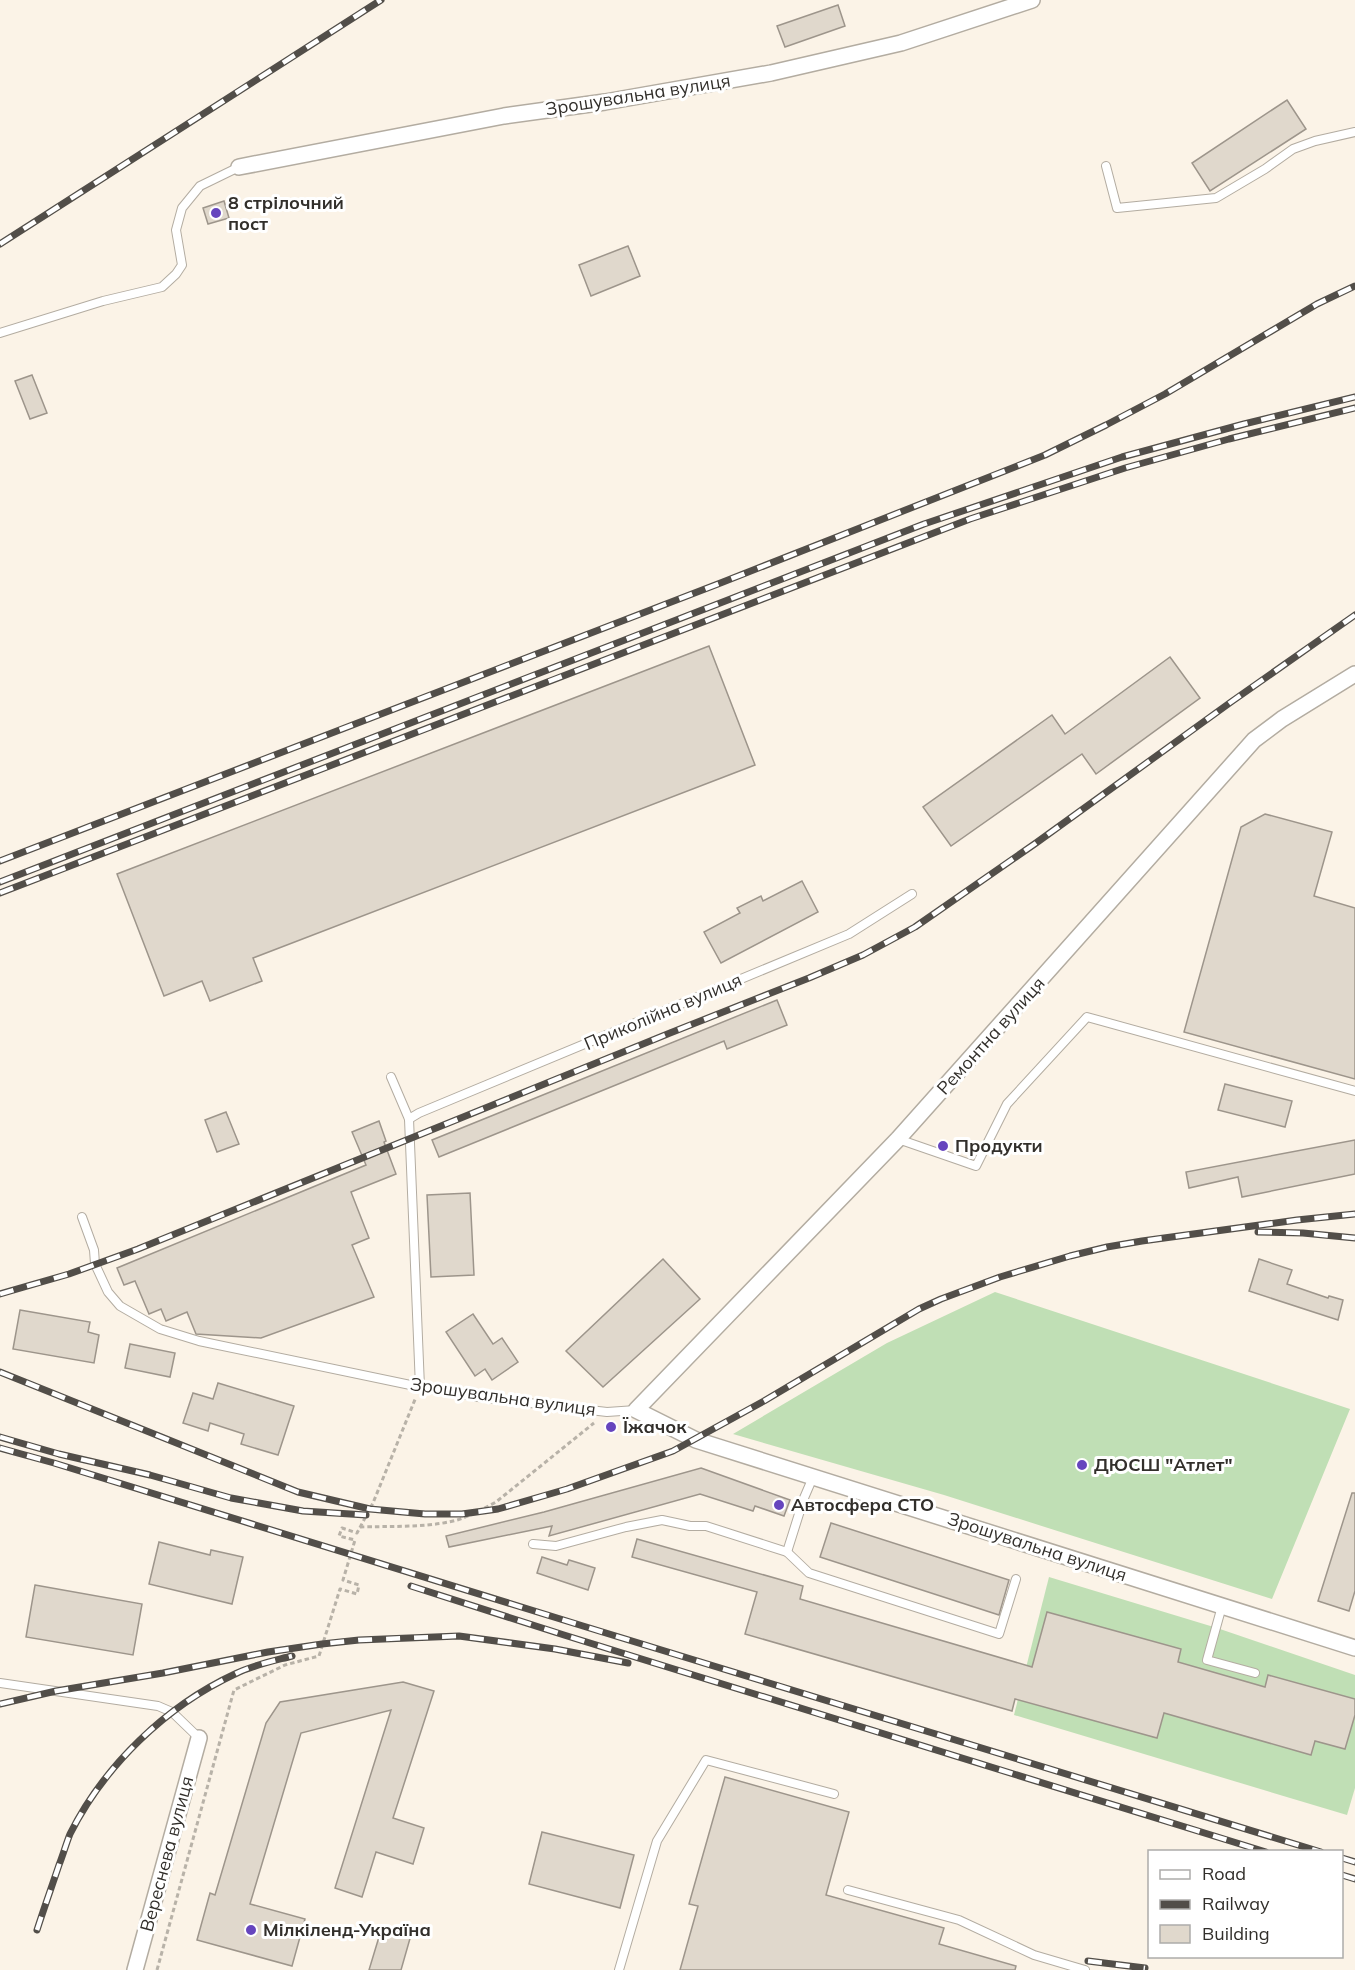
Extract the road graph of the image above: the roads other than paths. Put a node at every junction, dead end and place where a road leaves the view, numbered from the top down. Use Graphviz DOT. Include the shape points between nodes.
graph roads {
  1 [pos="1032,0"];
  2 [pos="1355,132"];
  3 [pos="1106,166"];
  4 [pos="239,167"];
  5 [pos="0,333"];
  6 [pos="1355,674"];
  7 [pos="912,894"];
  8 [pos="391,1077"];
  9 [pos="1355,1091"];
  10 [pos="409,1119"];
  11 [pos="898,1140"];
  12 [pos="82,1217"];
  13 [pos="420,1387"];
  14 [pos="636,1410"];
  15 [pos="813,1477"];
  16 [pos="532,1544"];
  17 [pos="787,1552"];
  18 [pos="1016,1579"];
  19 [pos="1222,1606"];
  20 [pos="1355,1648"];
  21 [pos="1255,1673"];
  22 [pos="0,1683"];
  23 [pos="199,1738"];
  24 [pos="834,1794"];
  25 [pos="848,1890"];
  26 [pos="135,1970"];
  27 [pos="619,1970"];
  28 [pos="1085,1970"];
  1 -- 4 [label="street, Зрошувальна вулиця" via="901,43 771,73 504,116"];
  2 -- 3 [label="lane" via="1293,149 1231,190 1198,201 1117,208"];
  4 -- 5 [label="lane" via="200,186 182,208 177,230 182,265 162,287"];
  6 -- 11 [label="street, Ремонтна вулиця" via="1254,740"];
  7 -- 10 [label="lane, Приколійна вулиця" via="849,934"];
  8 -- 10 [label="lane"];
  9 -- 11 [label="lane" via="1087,1017 1007,1104 976,1166"];
  10 -- 13 [label="lane"];
  11 -- 14 [label="street, Ремонтна вулиця"];
  12 -- 13 [label="lane, Зрошувальна вулиця" via="95,1264 108,1292 120,1306 160,1329 199,1341"];
  13 -- 14 [label="lane, Зрошувальна вулиця" via="607,1412"];
  14 -- 15 [label="street, Зрошувальна вулиця" via="696,1440"];
  15 -- 17 [label="lane"];
  15 -- 19 [label="street, Зрошувальна вулиця"];
  16 -- 17 [label="lane" via="556,1546 662,1520 706,1526"];
  17 -- 18 [label="lane" via="809,1573 999,1634"];
  19 -- 20 [label="street, Зрошувальна вулиця"];
  19 -- 21 [label="lane" via="1207,1660"];
  22 -- 23 [label="lane" via="158,1707 172,1712"];
  23 -- 26 [label="street, Вереснева вулиця"];
  24 -- 27 [label="lane" via="706,1760 657,1841"];
  25 -- 28 [label="lane" via="959,1920 1034,1955"];
}
